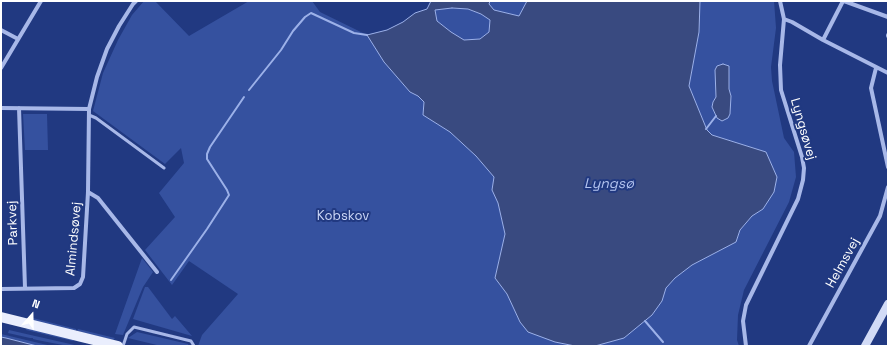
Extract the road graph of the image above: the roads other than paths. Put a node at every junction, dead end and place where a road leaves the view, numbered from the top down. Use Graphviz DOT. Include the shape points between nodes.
graph roads {
  1 [pos="41,1"];
  2 [pos="136,1"];
  3 [pos="780,1"];
  4 [pos="843,1"];
  5 [pos="888,17"];
  6 [pos="784,19"];
  7 [pos="1,30"];
  8 [pos="18,40"];
  9 [pos="823,40"];
  10 [pos="1,68"];
  11 [pos="876,68"];
  12 [pos="888,73"];
  13 [pos="1,108"];
  14 [pos="20,108"];
  15 [pos="89,109"];
  16 [pos="89,115"];
  17 [pos="888,167"];
  18 [pos="164,168"];
  19 [pos="888,187"];
  20 [pos="88,192"];
  21 [pos="157,272"];
  22 [pos="25,288"];
  23 [pos="1,289"];
  24 [pos="888,304"];
  25 [pos="1,317"];
  26 [pos="118,346"];
  27 [pos="122,346"];
  28 [pos="194,346"];
  29 [pos="746,346"];
  30 [pos="809,346"];
  31 [pos="865,346"];
  1 -- 8 [label="street"];
  2 -- 15 [label="street, Almindsøvej" via="119,26 108,49 97,77"];
  3 -- 6 [label="street, Lyngsøvej"];
  4 -- 5 [label="street"];
  4 -- 9 [label="street"];
  6 -- 9 [label="street"];
  6 -- 29 [label="street, Lyngsøvej" via="780,65 781,90 802,157 803,180 798,199 746,305 743,321"];
  7 -- 8 [label="street"];
  8 -- 10 [label="street"];
  9 -- 11 [label="street"];
  11 -- 12 [label="street"];
  11 -- 17 [label="street" via="871,88"];
  13 -- 14 [label="street"];
  14 -- 15 [label="street"];
  14 -- 22 [label="street, Parkvej"];
  15 -- 16 [label="street, Almindsøvej"];
  16 -- 18 [label="lane"];
  16 -- 20 [label="street, Almindsøvej"];
  19 -- 30 [label="street, Helmsvej" via="880,216"];
  20 -- 21 [label="street" via="101,201"];
  20 -- 22 [label="street, Almindsøvej" via="83,278 80,284 74,288"];
  22 -- 23 [label="street, Almindsøvej"];
  24 -- 31 [label="street"];
  25 -- 26 [label="main road"];
  27 -- 28 [label="lane" via="130,329 134,328 191,341"];
}
